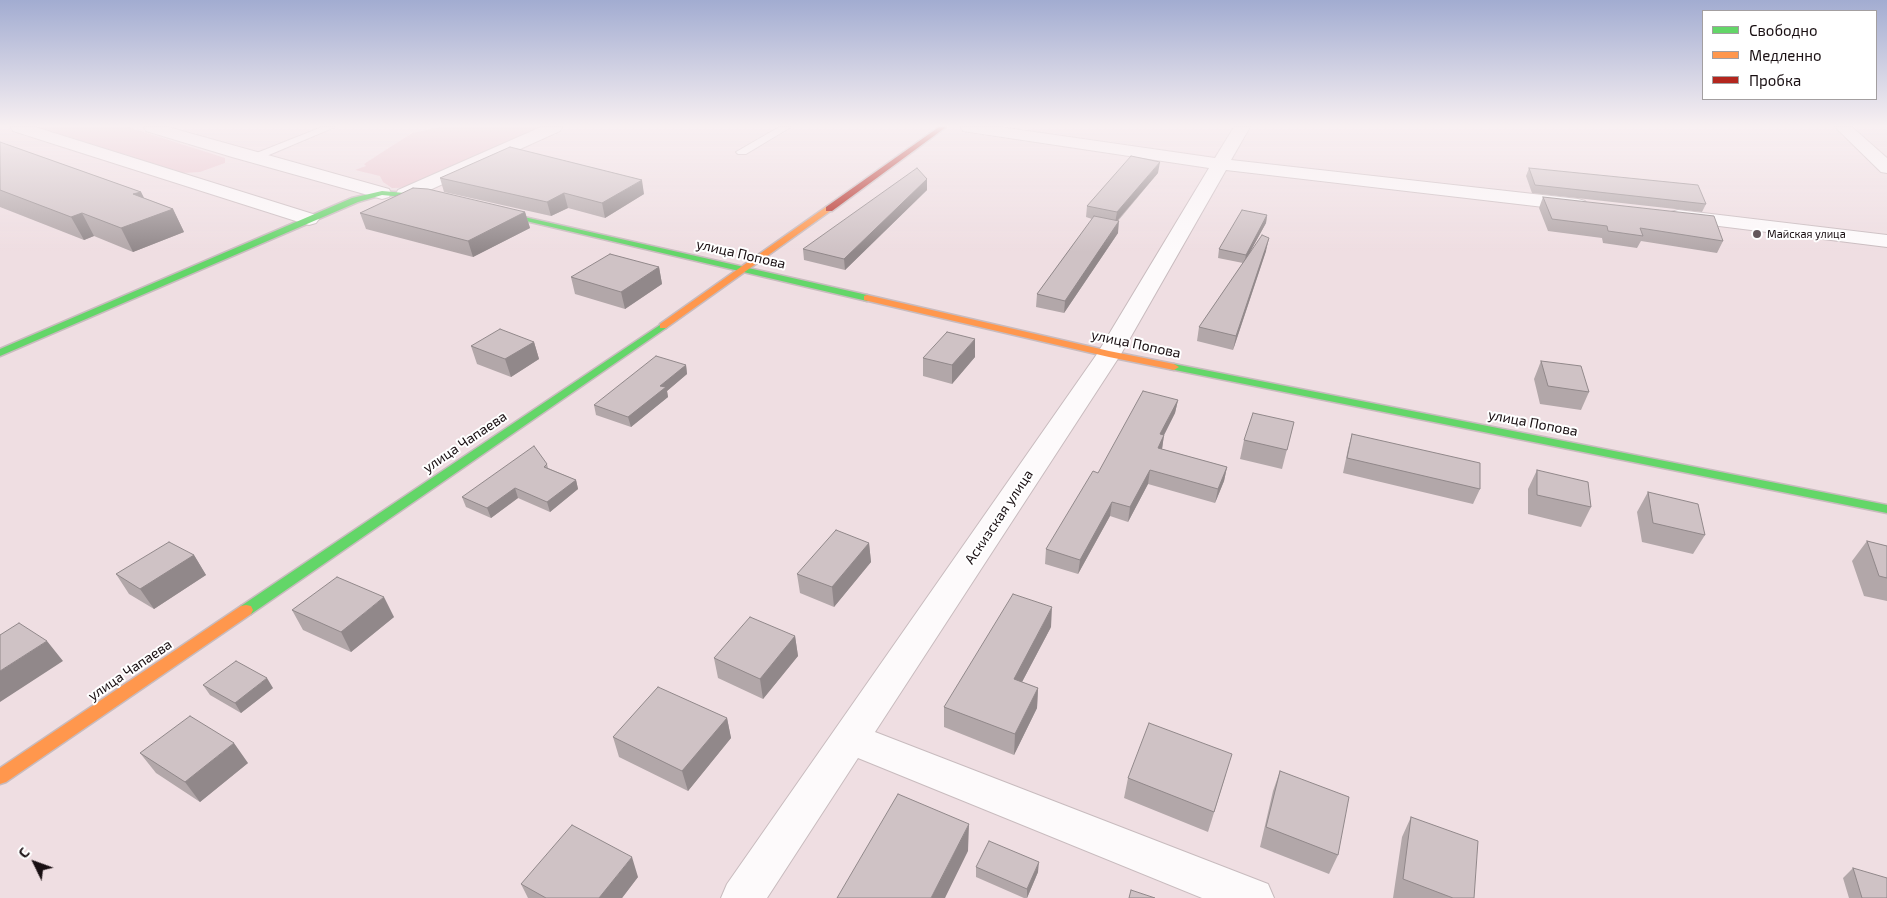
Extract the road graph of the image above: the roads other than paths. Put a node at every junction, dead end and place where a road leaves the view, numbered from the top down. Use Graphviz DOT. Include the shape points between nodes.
graph roads {
  1 [pos="151,169"];
  2 [pos="293,169"];
  3 [pos="461,169"];
  4 [pos="885,169"];
  5 [pos="1216,169"];
  6 [pos="1263,169"];
  7 [pos="382,193"];
  8 [pos="405,194"];
  9 [pos="452,201"];
  10 [pos="1592,206"];
  11 [pos="481,208"];
  12 [pos="1661,214"];
  13 [pos="309,219"];
  14 [pos="1887,240"];
  15 [pos="743,270"];
  16 [pos="0,353"];
  17 [pos="1109,354"];
  18 [pos="1887,509"];
  19 [pos="850,739"];
  20 [pos="0,777"];
  21 [pos="742,898"];
  22 [pos="1252,898"];
  1 -- 13 [label="street"];
  2 -- 7 [label="street"];
  3 -- 8 [label="street"];
  4 -- 15 [label="street, улица Чапаева"];
  5 -- 17 [label="street, Аскизская улица"];
  6 -- 10 [label="street"];
  7 -- 8 [label="street"];
  7 -- 13 [label="street"];
  8 -- 9 [label="street"];
  11 -- 15 [label="street, улица Попова"];
  12 -- 14 [label="street"];
  13 -- 16 [label="street"];
  15 -- 17 [label="street, улица Попова"];
  15 -- 20 [label="street, улица Чапаева"];
  17 -- 18 [label="street, улица Попова"];
  17 -- 19 [label="street, Аскизская улица"];
  19 -- 21 [label="street, Аскизская улица"];
  19 -- 22 [label="street"];
}
